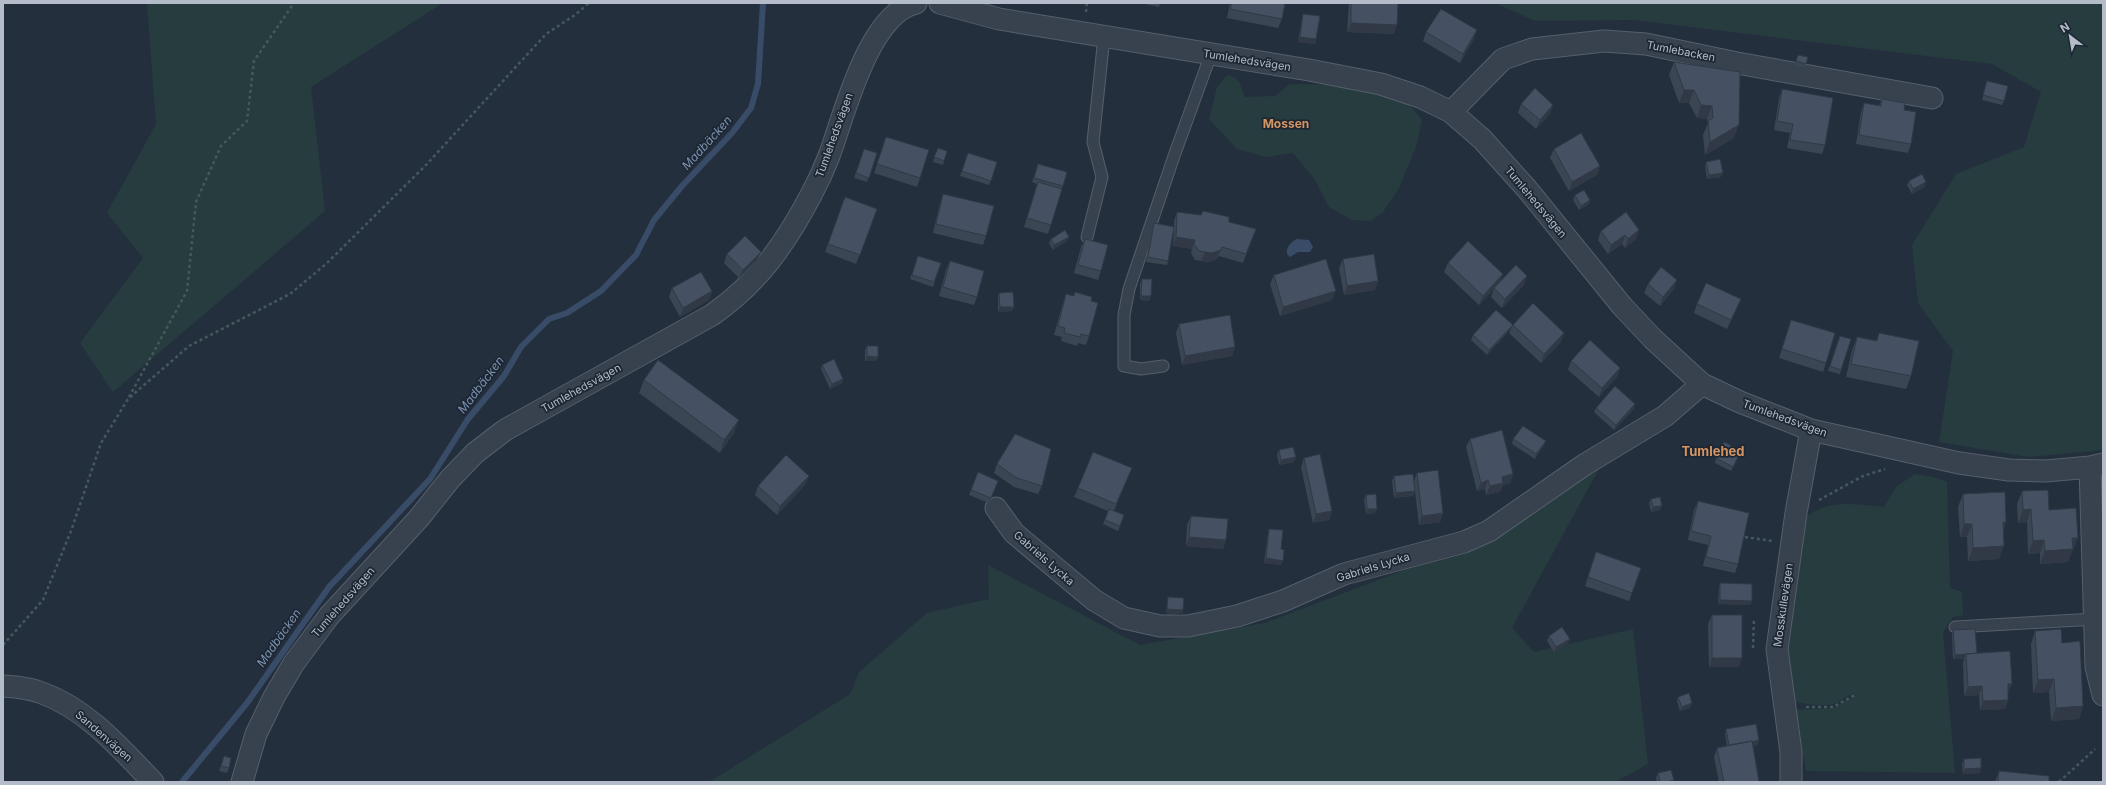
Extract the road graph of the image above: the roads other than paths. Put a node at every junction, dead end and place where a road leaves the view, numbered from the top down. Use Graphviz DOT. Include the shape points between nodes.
graph roads {
  1 [pos="914,3"];
  2 [pos="940,3"];
  3 [pos="1104,37"];
  4 [pos="1211,54"];
  5 [pos="1932,98"];
  6 [pos="1451,112"];
  7 [pos="1087,237"];
  8 [pos="1163,366"];
  9 [pos="1702,384"];
  10 [pos="1812,430"];
  11 [pos="2097,466"];
  12 [pos="996,508"];
  13 [pos="2096,619"];
  14 [pos="1954,627"];
  15 [pos="3,686"];
  16 [pos="2103,695"];
  17 [pos="153,782"];
  18 [pos="242,782"];
  19 [pos="1791,782"];
  1 -- 18 [label="street, Tumlehedsvägen" via="892,19 878,35 847,100 829,157 812,194 777,253 757,278 712,315 505,430 475,453 348,594 294,663 256,734"];
  2 -- 3 [label="street, Tumlehedsvägen" via="999,19"];
  3 -- 4 [label="street, Tumlehedsvägen"];
  3 -- 7 [label="lane" via="1093,142 1102,178"];
  4 -- 6 [label="street, Tumlehedsvägen" via="1382,84 1420,97"];
  4 -- 8 [label="lane" via="1129,288 1124,315 1124,366 1141,369"];
  5 -- 6 [label="street, Tumlebacken" via="1646,44 1604,41 1532,49 1503,59"];
  6 -- 9 [label="street, Tumlehedsvägen" via="1482,139 1527,189 1622,306"];
  9 -- 10 [label="street, Tumlehedsvägen"];
  9 -- 12 [label="street, Gabriels Lycka" via="1665,416 1584,465 1489,531 1464,542 1344,574 1283,601 1237,616 1188,626 1160,626 1124,618 1094,600 1014,533"];
  10 -- 11 [label="street, Tumlehedsvägen" via="1960,463 2009,470 2046,471"];
  10 -- 19 [label="street, Mosskullevägen" via="1796,513 1777,649 1791,752"];
  11 -- 13 [label="street, Tumlehedsvägen"];
  13 -- 14 [label="lane"];
  13 -- 16 [label="street, Tumlehedsvägen" via="2096,667"];
  15 -- 17 [label="street, Sandenvägen" via="41,692 74,709 95,725"];
}
